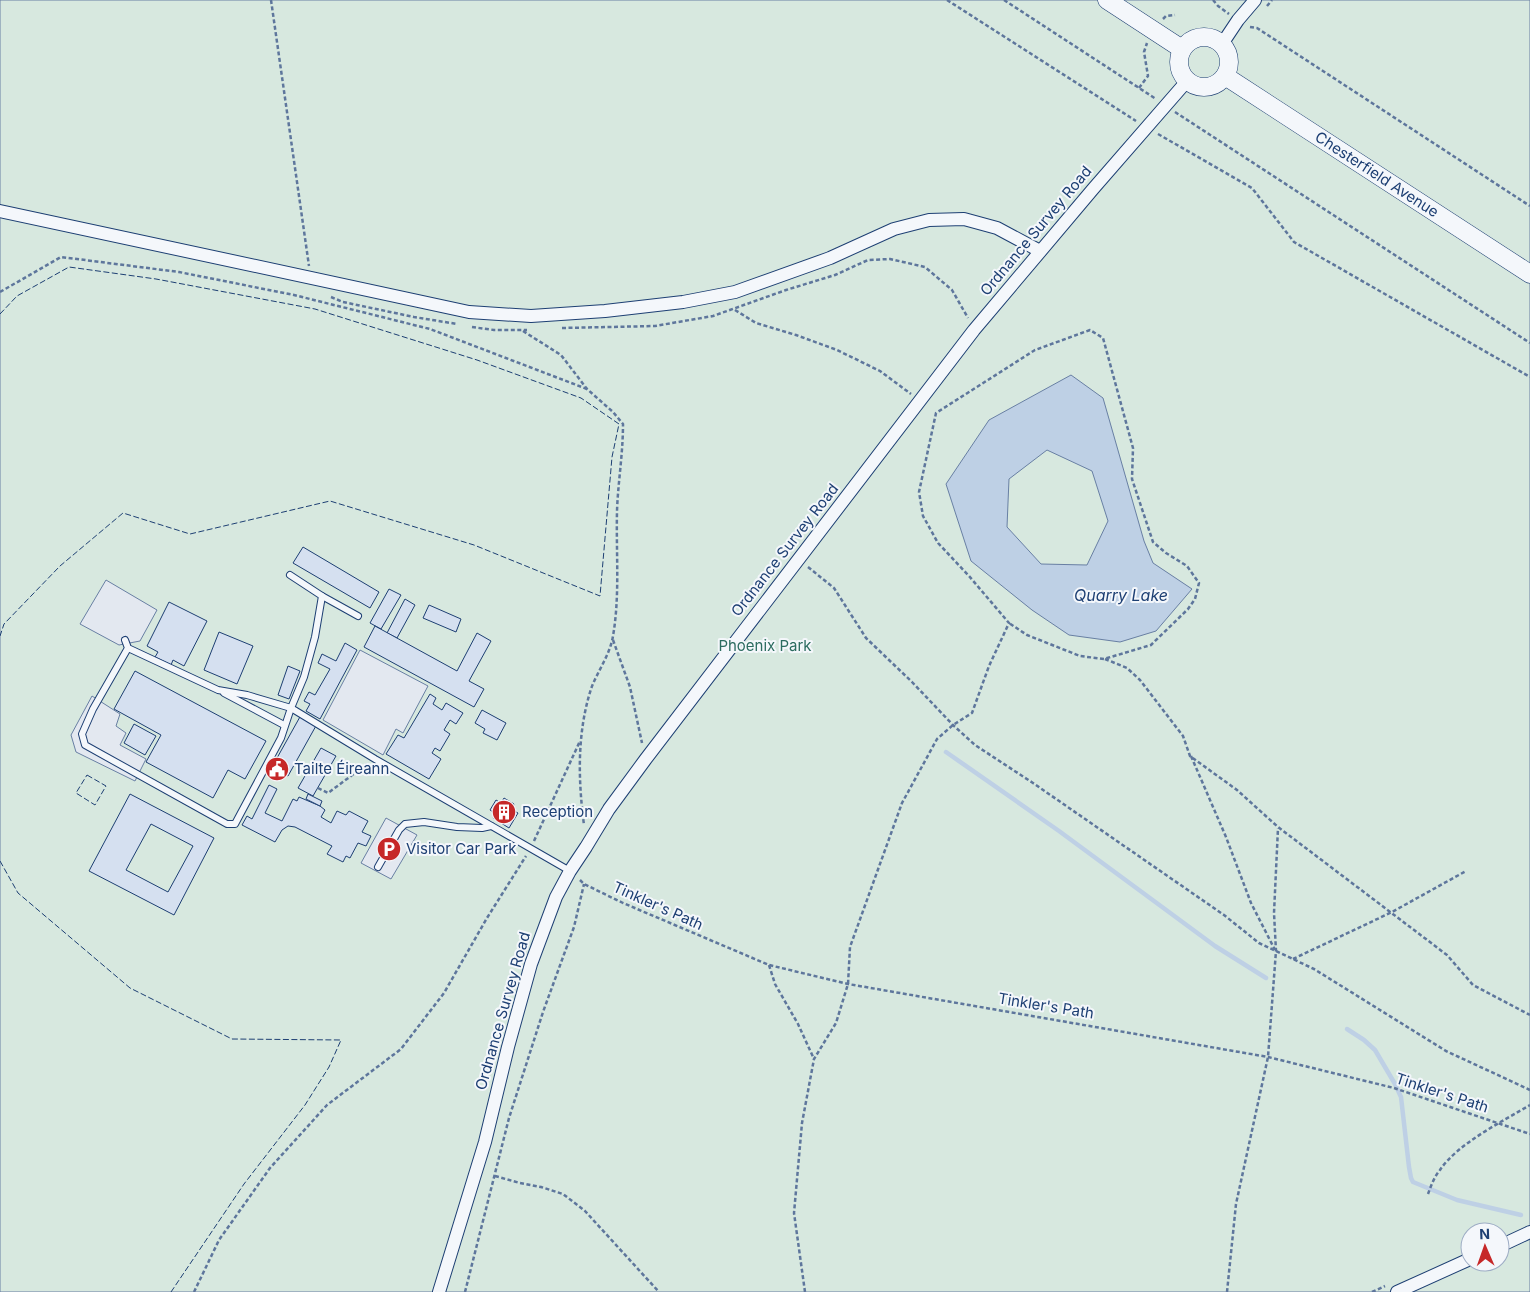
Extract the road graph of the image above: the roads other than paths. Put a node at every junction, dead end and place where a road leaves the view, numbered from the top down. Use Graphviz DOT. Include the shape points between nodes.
graph roads {
  1 [pos="1107,0"];
  2 [pos="1255,0"];
  3 [pos="1222,44"];
  4 [pos="1182,49"];
  5 [pos="1225,76"];
  6 [pos="1187,81"];
  7 [pos="0,211"];
  8 [pos="1040,251"];
  9 [pos="1530,274"];
  10 [pos="290,575"];
  11 [pos="322,596"];
  12 [pos="358,616"];
  13 [pos="125,640"];
  14 [pos="128,648"];
  15 [pos="218,690"];
  16 [pos="291,708"];
  17 [pos="284,725"];
  18 [pos="491,826"];
  19 [pos="378,866"];
  20 [pos="570,871"];
  21 [pos="1530,1232"];
  22 [pos="1510,1241"];
  23 [pos="1460,1264"];
  24 [pos="439,1292"];
  25 [pos="1397,1292"];
  1 -- 4 [label="street"];
  2 -- 3 [label="street"];
  3 -- 4 [label="street" via="1201,37"];
  3 -- 5 [label="street" via="1229,63"];
  4 -- 6 [label="street" via="1179,64"];
  5 -- 6 [label="street" via="1220,82 1206,87"];
  5 -- 9 [label="street, Chesterfield Avenue"];
  6 -- 8 [label="street, Ordnance Survey Road"];
  7 -- 8 [label="street" via="469,312 531,316 683,302 735,292 830,258 894,229 929,220 964,219 996,228"];
  8 -- 20 [label="street, Ordnance Survey Road" via="974,330 645,760"];
  10 -- 11 [label="lane"];
  11 -- 12 [label="lane"];
  11 -- 16 [label="lane" via="304,677"];
  13 -- 14 [label="lane"];
  14 -- 15 [label="lane"];
  14 -- 17 [label="lane" via="93,709 82,734 85,744 227,824 235,824 281,738"];
  15 -- 16 [label="lane"];
  15 -- 17 [label="lane"];
  16 -- 17 [label="lane"];
  16 -- 18 [label="lane"];
  18 -- 19 [label="lane" via="406,824"];
  18 -- 20 [label="lane"];
  20 -- 24 [label="street, Ordnance Survey Road" via="556,897 531,964 484,1142"];
  21 -- 22 [label="street"];
  23 -- 25 [label="street"];
}
